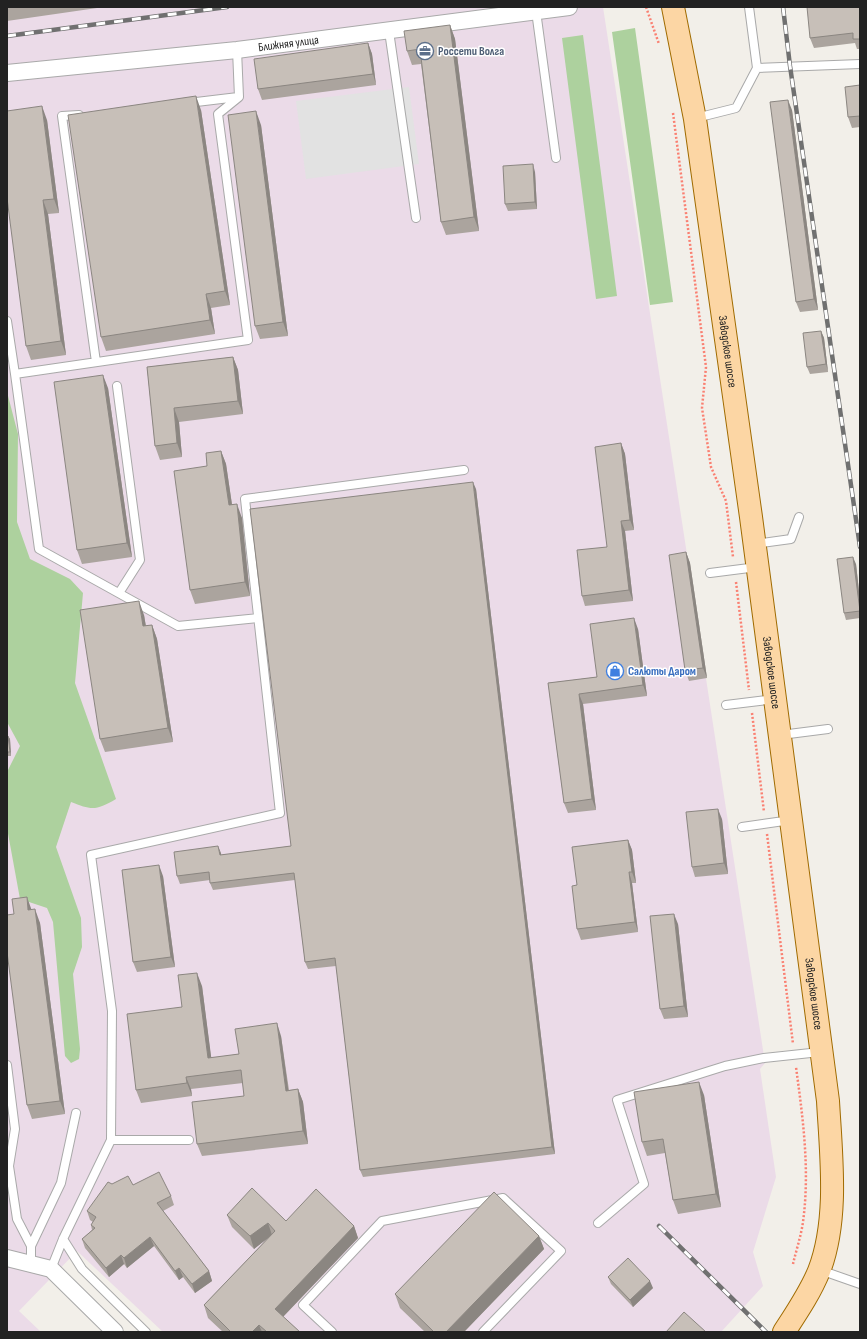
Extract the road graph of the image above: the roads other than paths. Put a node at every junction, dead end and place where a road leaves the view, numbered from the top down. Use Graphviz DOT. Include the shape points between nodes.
graph roads {
  1 [pos="569,7"];
  2 [pos="673,7"];
  3 [pos="749,7"];
  4 [pos="536,11"];
  5 [pos="389,31"];
  6 [pos="237,50"];
  7 [pos="860,64"];
  8 [pos="757,68"];
  9 [pos="7,73"];
  10 [pos="239,97"];
  11 [pos="178,104"];
  12 [pos="85,114"];
  13 [pos="695,118"];
  14 [pos="556,158"];
  15 [pos="416,218"];
  16 [pos="7,321"];
  17 [pos="8,340"];
  18 [pos="96,362"];
  19 [pos="15,374"];
  20 [pos="117,386"];
  21 [pos="464,470"];
  22 [pos="799,517"];
  23 [pos="754,544"];
  24 [pos="757,567"];
  25 [pos="710,573"];
  26 [pos="118,593"];
  27 [pos="258,618"];
  28 [pos="775,699"];
  29 [pos="726,705"];
  30 [pos="828,729"];
  31 [pos="779,735"];
  32 [pos="791,820"];
  33 [pos="742,827"];
  34 [pos="821,1052"];
  35 [pos="7,1065"];
  36 [pos="76,1113"];
  37 [pos="111,1140"];
  38 [pos="189,1140"];
  39 [pos="8,1166"];
  40 [pos="598,1223"];
  41 [pos="63,1240"];
  42 [pos="31,1246"];
  43 [pos="7,1258"];
  44 [pos="30,1264"];
  45 [pos="51,1269"];
  46 [pos="819,1270"];
  47 [pos="860,1284"];
  48 [pos="115,1332"];
  49 [pos="146,1332"];
  50 [pos="332,1332"];
  51 [pos="483,1332"];
  52 [pos="784,1332"];
  1 -- 4 [label="street, Ближняя улица"];
  2 -- 13 [label="main road, Заводское шоссе"];
  3 -- 8 [label="lane"];
  4 -- 5 [label="street, Ближняя улица"];
  4 -- 14 [label="lane"];
  5 -- 6 [label="street, Ближняя улица"];
  5 -- 15 [label="lane"];
  6 -- 9 [label="street, Ближняя улица"];
  6 -- 10 [label="lane"];
  7 -- 8 [label="lane"];
  8 -- 13 [label="lane" via="736,108"];
  10 -- 11 [label="lane"];
  10 -- 18 [label="lane" via="218,114 248,340"];
  12 -- 18 [label="lane" via="62,116"];
  13 -- 23 [label="main road, Заводское шоссе"];
  16 -- 17 [label="lane"];
  17 -- 19 [label="lane"];
  18 -- 19 [label="lane"];
  19 -- 26 [label="lane" via="39,549"];
  20 -- 26 [label="lane" via="140,560"];
  21 -- 27 [label="lane" via="245,499"];
  22 -- 23 [label="lane" via="791,539"];
  23 -- 24 [label="main road, Заводское шоссе"];
  24 -- 25 [label="lane"];
  24 -- 28 [label="main road, Заводское шоссе"];
  26 -- 27 [label="lane" via="178,626"];
  27 -- 37 [label="lane" via="280,813 91,855 112,1011"];
  28 -- 29 [label="lane"];
  28 -- 31 [label="main road, Заводское шоссе"];
  30 -- 31 [label="lane"];
  31 -- 32 [label="main road, Заводское шоссе"];
  32 -- 33 [label="lane"];
  32 -- 34 [label="main road, Заводское шоссе"];
  34 -- 40 [label="lane" via="764,1058 725,1066 617,1100 644,1184"];
  34 -- 46 [label="main road, Заводское шоссе" via="828,1101 832,1178 828,1232"];
  35 -- 39 [label="lane" via="15,1129"];
  36 -- 42 [label="lane" via="62,1183"];
  37 -- 38 [label="lane"];
  37 -- 41 [label="lane"];
  39 -- 42 [label="lane" via="16,1219"];
  41 -- 45 [label="lane"];
  41 -- 49 [label="lane" via="82,1269"];
  42 -- 44 [label="lane"];
  43 -- 44 [label="street"];
  44 -- 45 [label="street"];
  45 -- 48 [label="street"];
  46 -- 47 [label="lane"];
  46 -- 52 [label="main road, Заводское шоссе" via="806,1298"];
  50 -- 51 [label="lane" via="303,1305 382,1221 503,1198 561,1251"];
}
